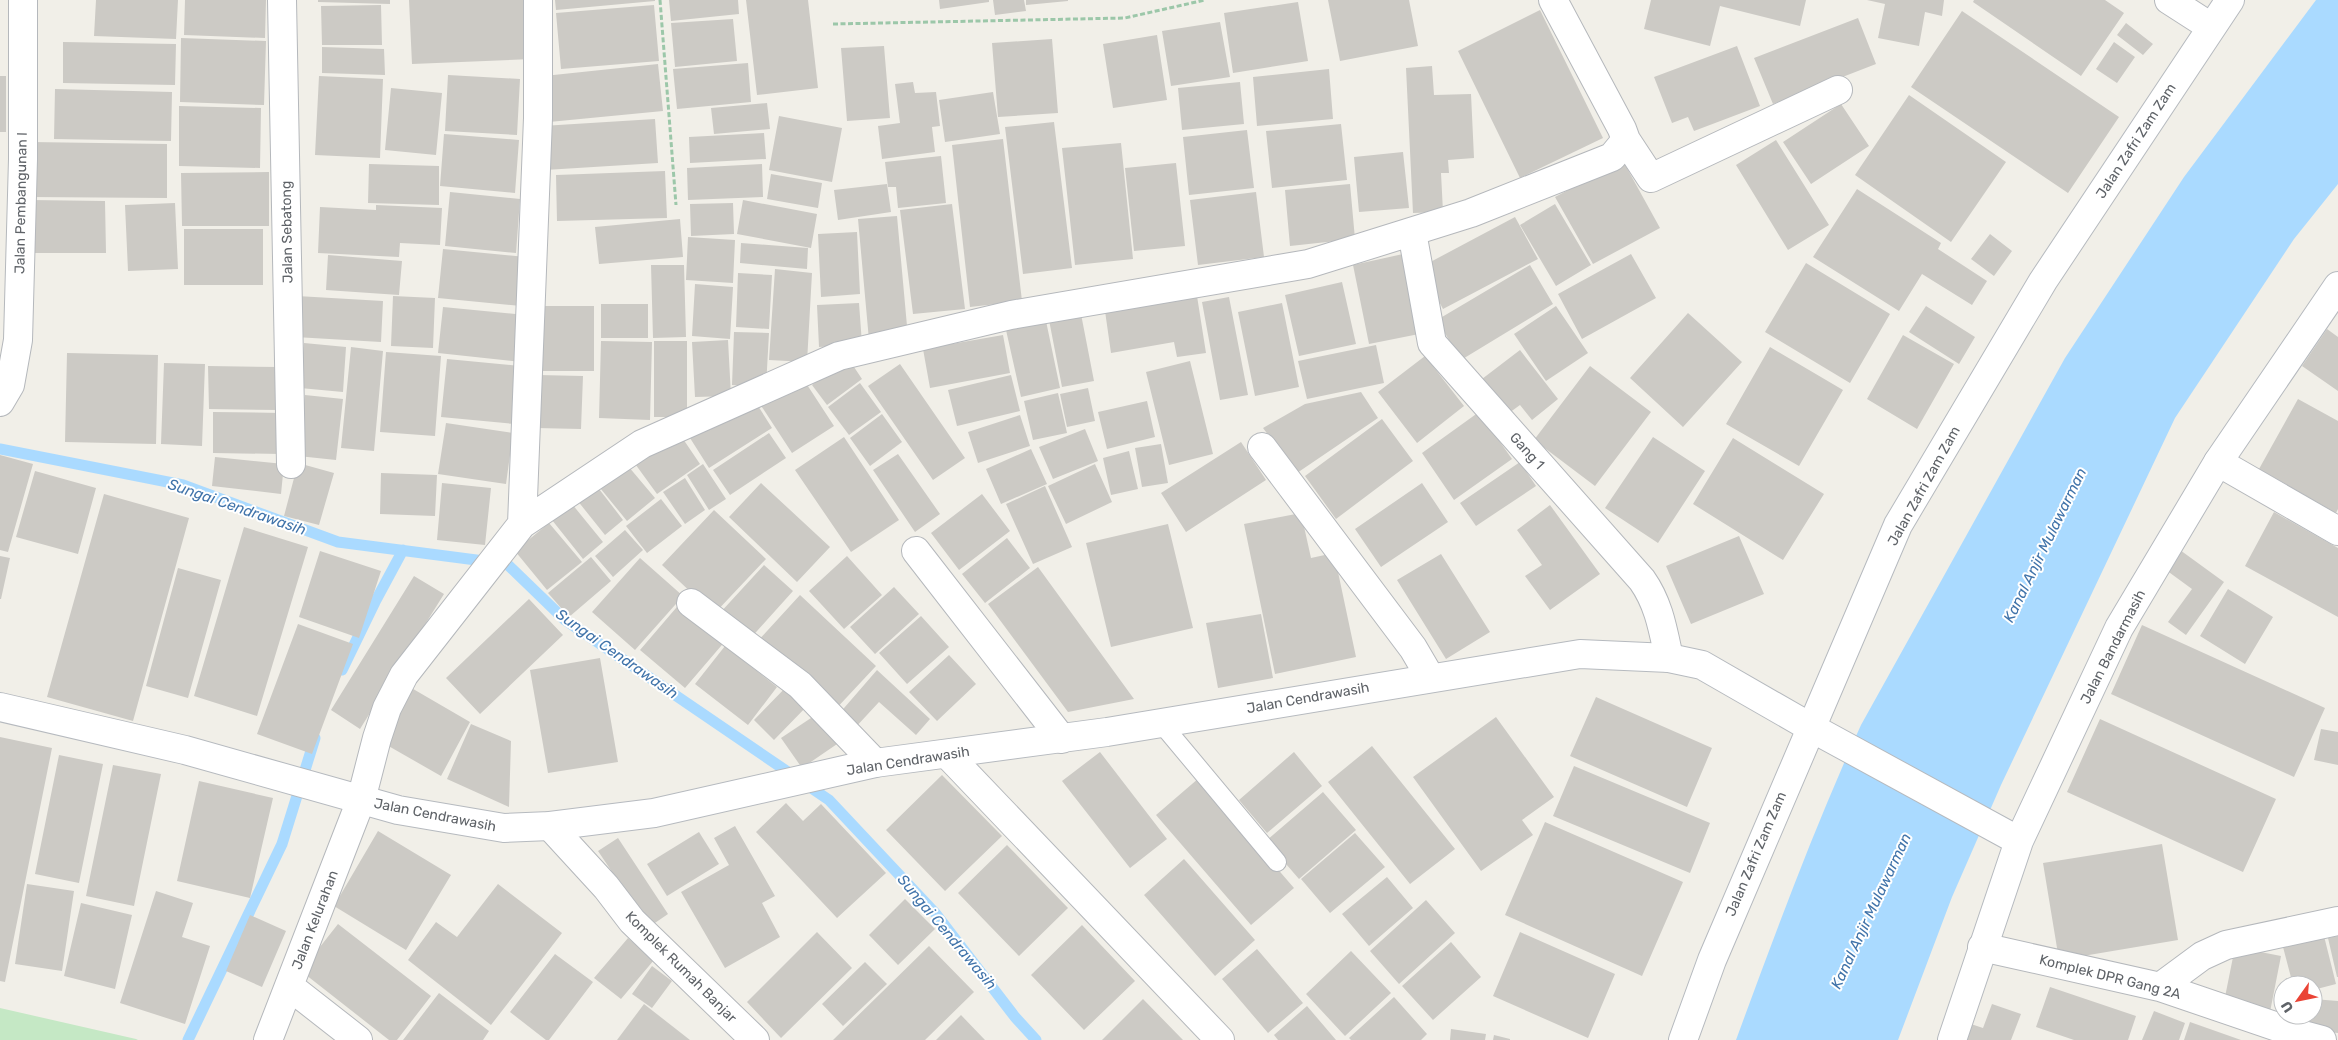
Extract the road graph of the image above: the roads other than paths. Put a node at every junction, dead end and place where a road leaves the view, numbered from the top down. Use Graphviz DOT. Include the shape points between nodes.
graph roads {
  1 [pos="23,0"];
  2 [pos="282,0"];
  3 [pos="538,0"];
  4 [pos="1553,0"];
  5 [pos="2169,0"];
  6 [pos="2230,0"];
  7 [pos="2211,27"];
  8 [pos="1838,90"];
  9 [pos="1626,140"];
  10 [pos="1412,232"];
  11 [pos="2338,286"];
  12 [pos="3,392"];
  13 [pos="1262,447"];
  14 [pos="2218,462"];
  15 [pos="291,464"];
  16 [pos="2338,531"];
  17 [pos="516,532"];
  18 [pos="916,550"];
  19 [pos="691,603"];
  20 [pos="1669,658"];
  21 [pos="1430,677"];
  22 [pos="0,707"];
  23 [pos="1161,723"];
  24 [pos="1810,727"];
  25 [pos="1062,738"];
  26 [pos="947,754"];
  27 [pos="875,763"];
  28 [pos="361,800"];
  29 [pos="550,826"];
  30 [pos="2007,834"];
  31 [pos="1276,862"];
  32 [pos="2338,921"];
  33 [pos="1982,947"];
  34 [pos="289,986"];
  35 [pos="2160,988"];
  36 [pos="2291,1036"];
  37 [pos="268,1040"];
  38 [pos="358,1040"];
  39 [pos="755,1040"];
  40 [pos="1220,1040"];
  41 [pos="1683,1040"];
  42 [pos="1952,1040"];
  43 [pos="2322,1040"];
  1 -- 12 [label="street, Jalan Pembangunan I" via="18,340"];
  2 -- 15 [label="street, Jalan Sebatong"];
  3 -- 17 [label="street" via="538,118"];
  4 -- 9 [label="street"];
  5 -- 7 [label="street"];
  6 -- 7 [label="street, Jalan Zafri Zam Zam"];
  7 -- 24 [label="street, Jalan Zafri Zam Zam" via="2043,281 1898,525"];
  8 -- 9 [label="street" via="1652,178"];
  9 -- 10 [label="street, Jalan Kelurahan" via="1612,157 1471,213"];
  10 -- 17 [label="street, Jalan Kelurahan" via="1308,264 1011,315 839,356 642,444"];
  10 -- 20 [label="street, Gang 1" via="1432,343 1642,580 1658,609"];
  11 -- 14 [label="street, Jalan Bandarmasih"];
  13 -- 21 [label="street" via="1414,648"];
  14 -- 16 [label="street"];
  14 -- 30 [label="street, Jalan Bandarmasih" via="2119,628"];
  17 -- 28 [label="street, Jalan Kelurahan" via="404,675 387,708"];
  18 -- 25 [label="street"];
  19 -- 27 [label="street" via="800,686"];
  20 -- 21 [label="street, Jalan Cendrawasih" via="1580,654"];
  20 -- 24 [label="street, Jalan Cendrawasih" via="1702,665"];
  21 -- 23 [label="street, Jalan Cendrawasih"];
  22 -- 28 [label="street, Jalan Cendrawasih" via="185,750"];
  23 -- 25 [label="street, Jalan Cendrawasih"];
  23 -- 31 [label="lane"];
  24 -- 30 [label="street, Jalan Cendrawasih"];
  24 -- 41 [label="street, Jalan Zafri Zam Zam" via="1712,960"];
  25 -- 26 [label="street, Jalan Cendrawasih"];
  26 -- 27 [label="street, Jalan Cendrawasih"];
  26 -- 40 [label="street"];
  27 -- 29 [label="street, Jalan Cendrawasih" via="654,812"];
  28 -- 29 [label="street, Jalan Cendrawasih" via="398,810 504,828"];
  28 -- 34 [label="street, Jalan Kelurahan"];
  29 -- 39 [label="street, Komplek Rumah Banjar" via="606,887 632,921"];
  30 -- 33 [label="street, Jalan Bandarmasih"];
  32 -- 35 [label="street" via="2226,945 2202,956"];
  33 -- 35 [label="street, Komplek DPR Gang 2A"];
  33 -- 42 [label="street, Jalan Bandarmasih"];
  34 -- 37 [label="street, Jalan Kelurahan"];
  34 -- 38 [label="street"];
  35 -- 36 [label="street, Komplek DPR Gang 2A"];
  36 -- 43 [label="street, Komplek DPR Gang 2A"];
}
